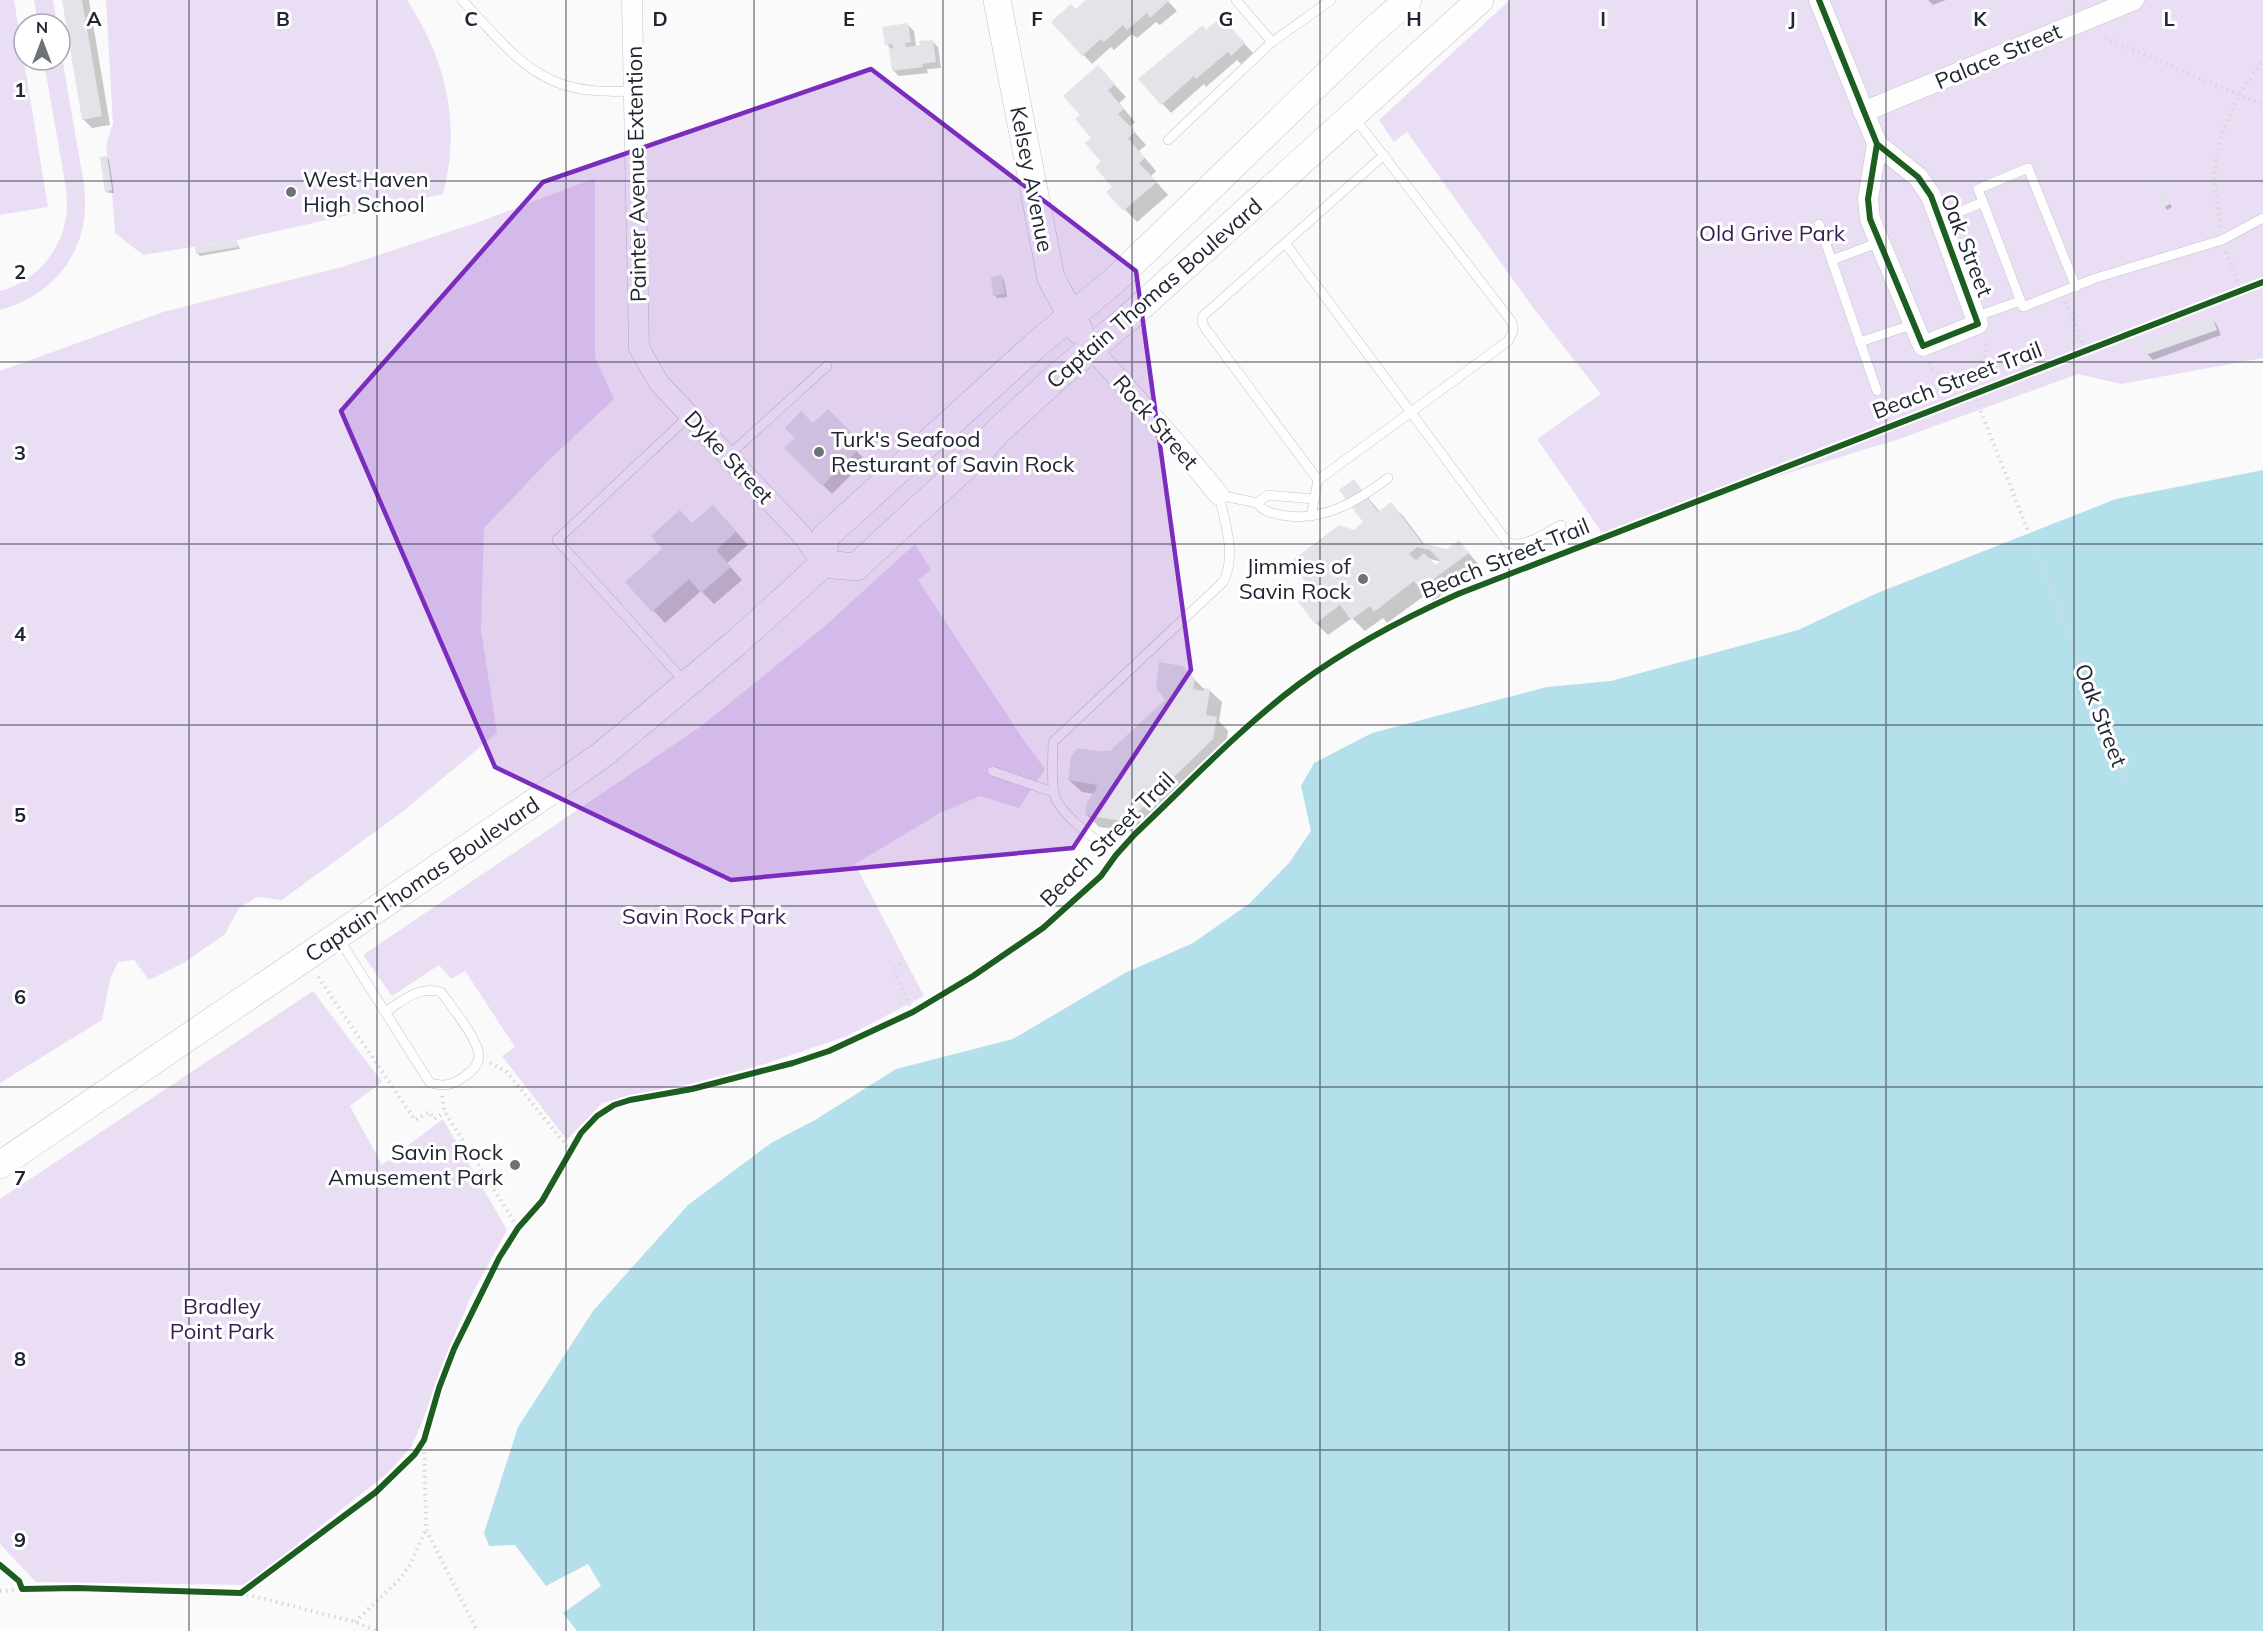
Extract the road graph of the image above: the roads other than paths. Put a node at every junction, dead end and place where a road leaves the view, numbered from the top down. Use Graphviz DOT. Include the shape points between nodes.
graph roads {
  1 [pos="462,0"];
  2 [pos="632,0"];
  3 [pos="1236,0"];
  4 [pos="1331,0"];
  5 [pos="1408,0"];
  6 [pos="1480,0"];
  7 [pos="1819,0"];
  8 [pos="2134,0"];
  9 [pos="1000,3"];
  10 [pos="1272,42"];
  11 [pos="634,91"];
  12 [pos="1863,112"];
  13 [pos="1353,116"];
  14 [pos="1168,141"];
  15 [pos="1876,144"];
  16 [pos="1384,155"];
  17 [pos="1983,202"];
  18 [pos="2263,218"];
  19 [pos="1940,220"];
  20 [pos="1819,224"];
  21 [pos="1880,242"];
  22 [pos="1285,243"];
  23 [pos="1832,260"];
  24 [pos="2076,288"];
  25 [pos="2020,301"];
  26 [pos="1070,317"];
  27 [pos="1975,317"];
  28 [pos="1914,324"];
  29 [pos="1860,342"];
  30 [pos="639,348"];
  31 [pos="1091,348"];
  32 [pos="827,366"];
  33 [pos="1877,391"];
  34 [pos="1410,411"];
  35 [pos="690,415"];
  36 [pos="728,456"];
  37 [pos="1388,478"];
  38 [pos="1318,480"];
  39 [pos="1219,495"];
  40 [pos="1314,499"];
  41 [pos="1257,503"];
  42 [pos="1311,516"];
  43 [pos="1561,525"];
  44 [pos="823,564"];
  45 [pos="686,684"];
  46 [pos="992,771"];
  47 [pos="1053,792"];
  48 [pos="1116,855"];
  49 [pos="337,937"];
  50 [pos="385,1012"];
  51 [pos="0,1165"];
  1 -- 11 [label="lane" via="520,59 556,82 582,89"];
  2 -- 11 [label="street, Painter Avenue Extention"];
  3 -- 10 [label="lane"];
  4 -- 10 [label="lane"];
  5 -- 26 [label="main road, Captain Thomas Boulevard" via="1113,282"];
  6 -- 13 [label="main road, Captain Thomas Boulevard"];
  7 -- 12 [label="street, Oak Street"];
  8 -- 12 [label="street, Palace Street"];
  9 -- 26 [label="main road, Kelsey Avenue" via="1051,278"];
  10 -- 14 [label="lane"];
  11 -- 30 [label="street, Painter Avenue Extention"];
  12 -- 15 [label="street, Oak Street"];
  13 -- 16 [label="lane"];
  13 -- 31 [label="main road, Captain Thomas Boulevard"];
  15 -- 19 [label="street, Oak Street" via="1918,177"];
  15 -- 21 [label="street, Oak Street" via="1868,199 1870,219"];
  16 -- 22 [label="lane"];
  16 -- 34 [label="lane" via="1512,322 1508,341"];
  17 -- 19 [label="lane"];
  17 -- 24 [label="lane" via="1978,189 2028,168"];
  17 -- 25 [label="lane"];
  18 -- 24 [label="lane" via="2222,240 2096,278"];
  19 -- 27 [label="street, Oak Street"];
  20 -- 23 [label="lane"];
  21 -- 23 [label="lane"];
  21 -- 28 [label="street, Oak Street"];
  22 -- 34 [label="lane"];
  22 -- 38 [label="lane" via="1203,316 1202,322"];
  23 -- 29 [label="lane"];
  24 -- 25 [label="lane" via="2023,307"];
  25 -- 27 [label="lane"];
  26 -- 31 [label="main road, Kelsey Avenue"];
  26 -- 44 [label="main road, Captain Thomas Boulevard" via="825,537"];
  27 -- 28 [label="street, Oak Street" via="1978,324 1923,346"];
  28 -- 29 [label="lane"];
  29 -- 33 [label="lane"];
  30 -- 35 [label="street, Dyke Street" via="659,383"];
  31 -- 39 [label="street, Rock Street"];
  31 -- 44 [label="main road, Captain Thomas Boulevard" via="856,567"];
  32 -- 36 [label="lane"];
  34 -- 38 [label="lane"];
  34 -- 43 [label="lane" via="1508,543 1525,542"];
  35 -- 36 [label="street, Dyke Street"];
  35 -- 45 [label="lane" via="557,540"];
  36 -- 44 [label="street, Dyke Street" via="801,534"];
  37 -- 42 [label="lane" via="1344,507"];
  38 -- 40 [label="lane"];
  39 -- 41 [label="lane"];
  39 -- 47 [label="lane" via="1230,561 1223,582 1053,742"];
  40 -- 41 [label="lane" via="1268,495"];
  40 -- 42 [label="lane"];
  41 -- 42 [label="lane" via="1265,512"];
  44 -- 45 [label="main road, Captain Thomas Boulevard"];
  45 -- 49 [label="main road, Captain Thomas Boulevard" via="603,754"];
  46 -- 47 [label="lane"];
  47 -- 48 [label="lane" via="1065,812"];
  49 -- 50 [label="lane"];
  49 -- 51 [label="main road, Captain Thomas Boulevard"];
  50 -- 50 [label="lane" via="430,1083 451,1085 476,1067 477,1046 441,992 418,991"];
}
